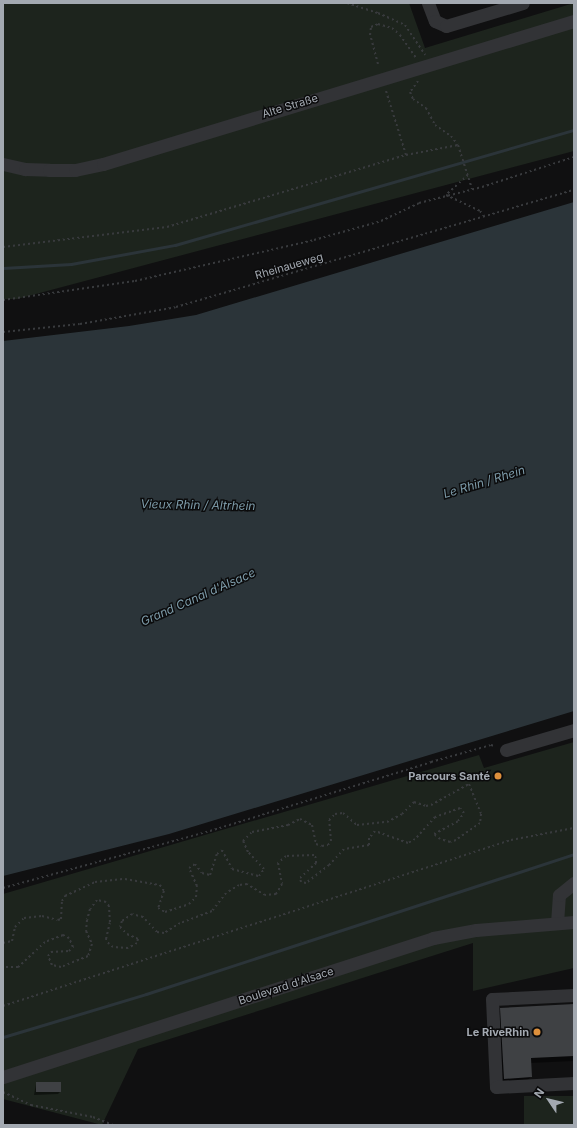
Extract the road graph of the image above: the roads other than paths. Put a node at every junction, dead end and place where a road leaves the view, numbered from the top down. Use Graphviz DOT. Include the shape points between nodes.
graph roads {
  1 [pos="428,3"];
  2 [pos="524,3"];
  3 [pos="574,20"];
  4 [pos="3,164"];
  5 [pos="574,730"];
  6 [pos="506,750"];
  7 [pos="574,883"];
  8 [pos="574,922"];
  9 [pos="557,923"];
  10 [pos="574,995"];
  11 [pos="3,1077"];
  12 [pos="574,1082"];
  1 -- 2 [label="street" via="435,21 446,26"];
  3 -- 4 [label="street, Alte Straße" via="103,164 75,170 49,170 25,169"];
  5 -- 6 [label="street"];
  7 -- 9 [label="street" via="558,895"];
  8 -- 9 [label="street, Boulevard d'Alsace"];
  9 -- 11 [label="street, Boulevard d'Alsace" via="476,930 433,938"];
  10 -- 12 [label="street" via="492,999 496,1087"];
}
